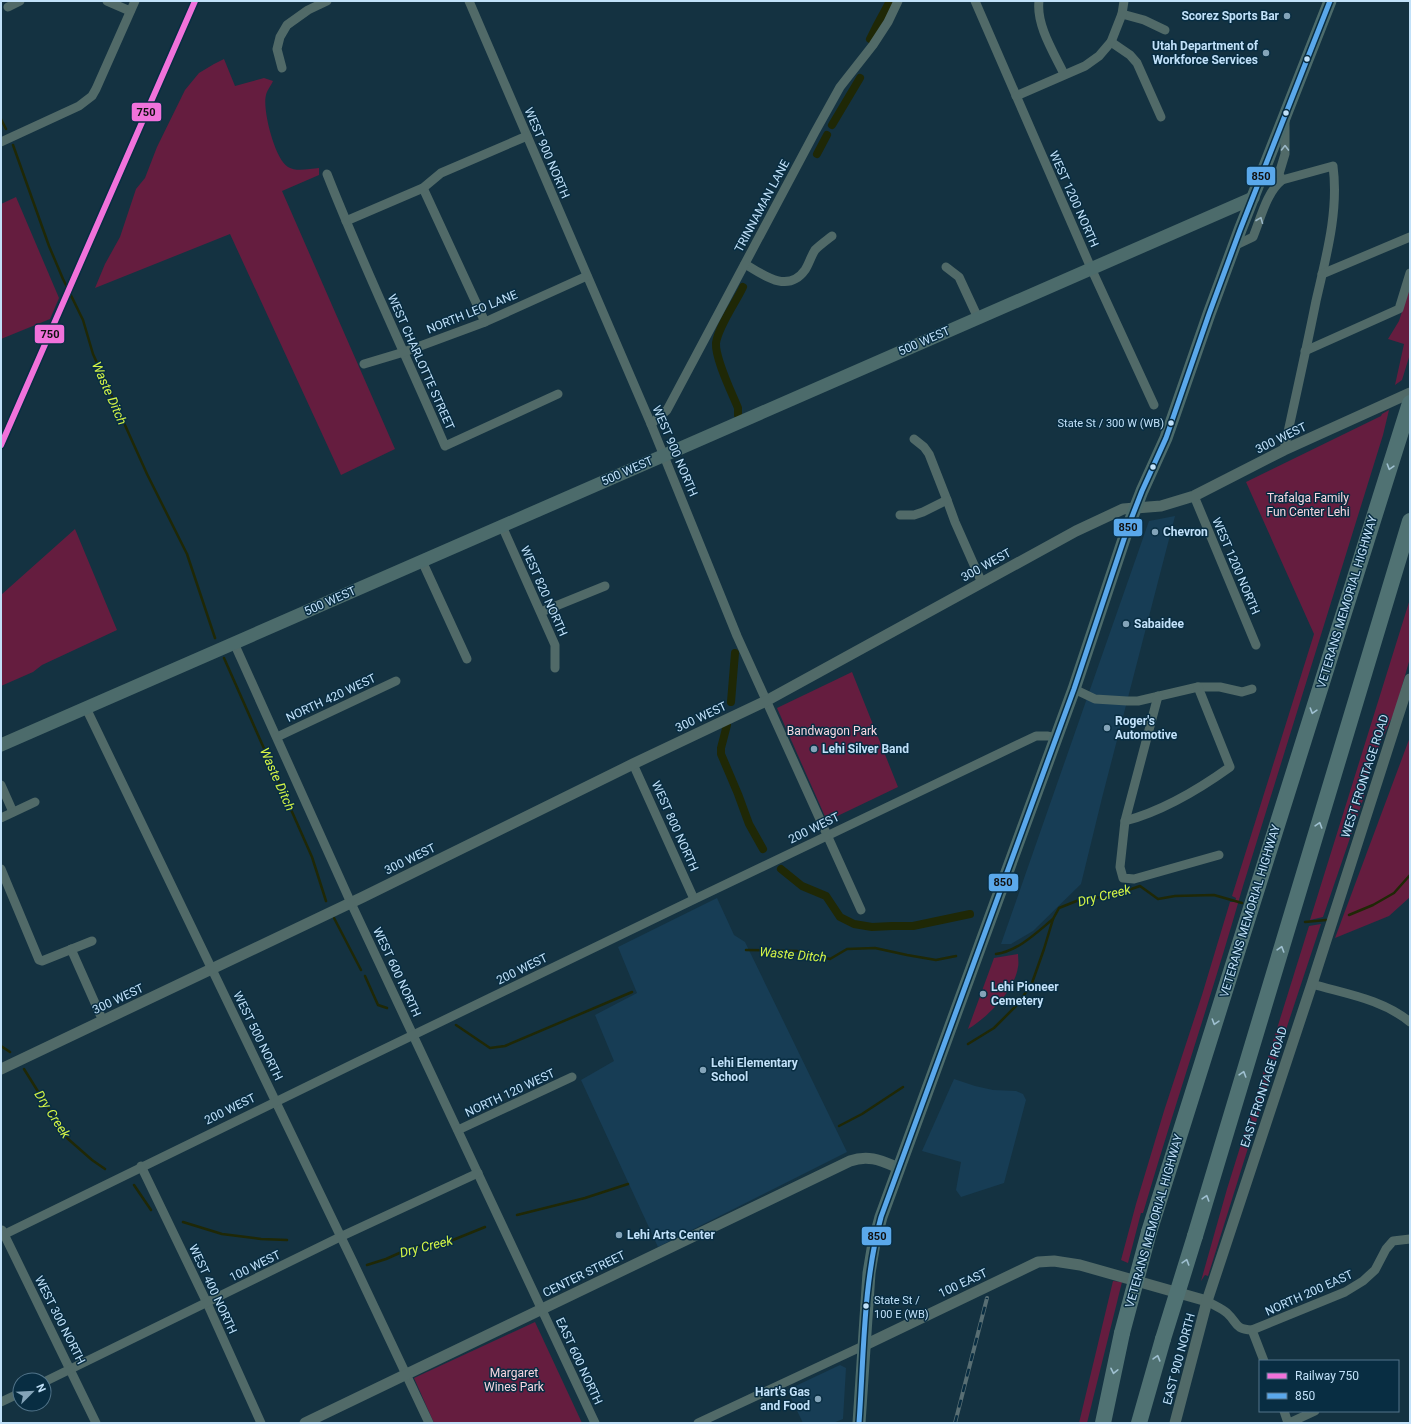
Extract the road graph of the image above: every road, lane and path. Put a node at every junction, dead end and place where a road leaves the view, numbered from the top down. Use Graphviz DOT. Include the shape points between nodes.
graph roads {
  1 [pos="20,1"];
  2 [pos="106,1"];
  3 [pos="134,1"];
  4 [pos="327,1"];
  5 [pos="469,1"];
  6 [pos="898,1"];
  7 [pos="975,1"];
  8 [pos="1039,1"];
  9 [pos="1124,1"];
  10 [pos="1330,1"];
  11 [pos="8,6"];
  12 [pos="130,11"];
  13 [pos="1122,14"];
  14 [pos="1165,30"];
  15 [pos="1111,42"];
  16 [pos="282,68"];
  17 [pos="1064,74"];
  18 [pos="1016,96"];
  19 [pos="1285,114"];
  20 [pos="1161,117"];
  21 [pos="527,136"];
  22 [pos="1,142"];
  23 [pos="327,174"];
  24 [pos="1282,180"];
  25 [pos="423,188"];
  26 [pos="1253,198"];
  27 [pos="346,221"];
  28 [pos="832,236"];
  29 [pos="1410,237"];
  30 [pos="1234,246"];
  31 [pos="745,264"];
  32 [pos="946,267"];
  33 [pos="1091,268"];
  34 [pos="1410,273"];
  35 [pos="1322,274"];
  36 [pos="587,276"];
  37 [pos="978,318"];
  38 [pos="485,322"];
  39 [pos="1306,351"];
  40 [pos="404,352"];
  41 [pos="364,364"];
  42 [pos="1410,393"];
  43 [pos="558,394"];
  44 [pos="1410,403"];
  45 [pos="1154,405"];
  46 [pos="651,424"];
  47 [pos="914,439"];
  48 [pos="1284,450"];
  49 [pos="663,455"];
  50 [pos="1194,496"];
  51 [pos="948,500"];
  52 [pos="1135,509"];
  53 [pos="900,515"];
  54 [pos="1410,521"];
  55 [pos="502,526"];
  56 [pos="422,561"];
  57 [pos="982,583"];
  58 [pos="605,586"];
  59 [pos="541,612"];
  60 [pos="234,644"];
  61 [pos="1256,645"];
  62 [pos="467,659"];
  63 [pos="555,668"];
  64 [pos="1410,679"];
  65 [pos="396,682"];
  66 [pos="1198,687"];
  67 [pos="1074,689"];
  68 [pos="1252,690"];
  69 [pos="1158,696"];
  70 [pos="766,701"];
  71 [pos="86,708"];
  72 [pos="277,737"];
  73 [pos="1056,738"];
  74 [pos="1,745"];
  75 [pos="633,764"];
  76 [pos="1,785"];
  77 [pos="35,802"];
  78 [pos="13,812"];
  79 [pos="1,818"];
  80 [pos="1125,821"];
  81 [pos="827,835"];
  82 [pos="1219,855"];
  83 [pos="1,869"];
  84 [pos="1345,881"];
  85 [pos="694,899"];
  86 [pos="351,902"];
  87 [pos="861,910"];
  88 [pos="92,941"];
  89 [pos="71,949"];
  90 [pos="212,969"];
  91 [pos="1312,984"];
  92 [pos="103,1021"];
  93 [pos="1410,1022"];
  94 [pos="414,1035"];
  95 [pos="1,1070"];
  96 [pos="572,1078"];
  97 [pos="275,1100"];
  98 [pos="458,1130"];
  99 [pos="141,1166"];
  100 [pos="899,1168"];
  101 [pos="478,1173"];
  102 [pos="2,1233"];
  103 [pos="340,1237"];
  104 [pos="1410,1239"];
  105 [pos="1207,1301"];
  106 [pos="207,1303"];
  107 [pos="542,1309"];
  108 [pos="1252,1330"];
  109 [pos="864,1345"];
  110 [pos="1264,1360"];
  111 [pos="71,1369"];
  112 [pos="406,1375"];
  113 [pos="52,1378"];
  114 [pos="12,1397"];
  115 [pos="1,1402"];
  116 [pos="1284,1412"];
  117 [pos="1313,1412"];
  118 [pos="96,1423"];
  119 [pos="262,1423"];
  120 [pos="305,1423"];
  121 [pos="429,1423"];
  122 [pos="595,1423"];
  123 [pos="698,1423"];
  124 [pos="859,1423"];
  125 [pos="1103,1423"];
  126 [pos="1139,1423"];
  127 [pos="1175,1423"];
  128 [pos="1289,1423"];
  1 -- 11 [label="street"];
  2 -- 12 [label="street"];
  3 -- 12 [label="street"];
  4 -- 16 [label="street" via="308,10 287,25 277,49"];
  5 -- 21 [label="street, WEST 900 NORTH"];
  6 -- 31 [label="street, TRINNAMAN LANE" via="873,45 829,106"];
  7 -- 18 [label="street, WEST 1200 NORTH"];
  8 -- 17 [label="street" via="1043,28"];
  9 -- 13 [label="street"];
  10 -- 19 [label="main road"];
  12 -- 22 [label="street" via="92,96 78,106"];
  13 -- 14 [label="street" via="1144,20"];
  13 -- 15 [label="street"];
  15 -- 17 [label="street" via="1099,56 1085,66"];
  15 -- 20 [label="street" via="1138,63"];
  17 -- 18 [label="street"];
  18 -- 33 [label="street, WEST 1200 NORTH"];
  24 -- 19 [label="street, one-way" via="1279,174 1285,154"];
  19 -- 26 [label="main road"];
  21 -- 25 [label="street" via="441,173"];
  21 -- 36 [label="street, WEST 900 NORTH"];
  23 -- 27 [label="street, WEST CHARLOTTE STREET"];
  30 -- 24 [label="street, one-way" via="1253,237 1268,198"];
  24 -- 35 [label="street" via="1333,166 1335,204"];
  25 -- 27 [label="street"];
  25 -- 38 [label="street"];
  26 -- 30 [label="main road"];
  26 -- 33 [label="main road, 500 WEST"];
  27 -- 40 [label="street, WEST CHARLOTTE STREET"];
  28 -- 31 [label="street" via="816,250 805,270 787,282 766,277"];
  29 -- 35 [label="street"];
  30 -- 52 [label="main road" via="1166,438"];
  31 -- 46 [label="street, TRINNAMAN LANE" via="667,410"];
  32 -- 37 [label="street" via="959,276"];
  33 -- 37 [label="main road, 500 WEST"];
  33 -- 45 [label="street, WEST 1200 NORTH"];
  34 -- 39 [label="street" via="1399,309"];
  35 -- 39 [label="street"];
  36 -- 38 [label="street, NORTH LEO LANE"];
  36 -- 46 [label="street, WEST 900 NORTH"];
  37 -- 49 [label="main road, 500 WEST"];
  38 -- 40 [label="street, NORTH LEO LANE"];
  39 -- 48 [label="street"];
  40 -- 41 [label="street, NORTH LEO LANE"];
  40 -- 43 [label="street, WEST CHARLOTTE STREET" via="445,446"];
  42 -- 48 [label="street, 300 WEST"];
  44 -- 125 [label="highway, VETERANS MEMORIAL HIGHWAY, one-way, bridge" via="1149,1232 1122,1333"];
  46 -- 49 [label="street, WEST 900 NORTH"];
  47 -- 51 [label="street" via="929,454"];
  48 -- 50 [label="street, 300 WEST"];
  49 -- 55 [label="main road, 500 WEST"];
  49 -- 70 [label="street, WEST 900 NORTH"];
  50 -- 52 [label="street, 300 WEST" via="1171,504"];
  50 -- 61 [label="street, WEST 1200 NORTH"];
  51 -- 53 [label="street" via="914,515"];
  51 -- 57 [label="street"];
  52 -- 57 [label="street, 300 WEST" via="1123,509 1082,528"];
  52 -- 67 [label="main road"];
  126 -- 54 [label="highway, one-way, bridge"];
  55 -- 56 [label="main road, 500 WEST"];
  55 -- 59 [label="street, WEST 820 NORTH"];
  56 -- 60 [label="main road, 500 WEST"];
  56 -- 62 [label="street"];
  57 -- 70 [label="street, 300 WEST"];
  58 -- 59 [label="street"];
  59 -- 63 [label="street, WEST 820 NORTH" via="555,644"];
  60 -- 71 [label="main road, 500 WEST"];
  60 -- 72 [label="street, WEST 600 NORTH"];
  64 -- 84 [label="street, WEST FRONTAGE ROAD"];
  65 -- 72 [label="street, NORTH 420 WEST"];
  66 -- 68 [label="street" via="1220,687 1242,692"];
  66 -- 69 [label="street"];
  66 -- 80 [label="street" via="1230,767 1194,792 1144,816"];
  67 -- 69 [label="street" via="1096,699 1138,701"];
  67 -- 73 [label="main road"];
  69 -- 80 [label="street"];
  70 -- 75 [label="street, 300 WEST"];
  70 -- 81 [label="street, WEST 900 NORTH"];
  71 -- 74 [label="main road, 500 WEST"];
  71 -- 90 [label="street, WEST 500 NORTH"];
  72 -- 86 [label="street, WEST 600 NORTH"];
  73 -- 81 [label="street, 200 WEST" via="1036,736"];
  73 -- 100 [label="main road"];
  75 -- 85 [label="street, WEST 800 NORTH"];
  75 -- 86 [label="street, 300 WEST"];
  76 -- 78 [label="street"];
  77 -- 78 [label="street"];
  78 -- 79 [label="street"];
  80 -- 82 [label="street" via="1120,867 1123,878 1134,879"];
  81 -- 85 [label="street, 200 WEST"];
  81 -- 87 [label="street, WEST 900 NORTH"];
  83 -- 89 [label="street" via="39,960"];
  84 -- 91 [label="street, EAST FRONTAGE ROAD"];
  85 -- 94 [label="street, 200 WEST"];
  86 -- 90 [label="street, 300 WEST"];
  86 -- 94 [label="street, WEST 600 NORTH"];
  88 -- 89 [label="street"];
  89 -- 92 [label="street"];
  90 -- 92 [label="street, 300 WEST"];
  90 -- 97 [label="street, WEST 500 NORTH"];
  91 -- 93 [label="street" via="1379,1002"];
  91 -- 105 [label="street, EAST FRONTAGE ROAD"];
  92 -- 95 [label="street, 300 WEST"];
  94 -- 97 [label="street, 200 WEST"];
  94 -- 98 [label="street, WEST 600 NORTH"];
  96 -- 98 [label="street, NORTH 120 WEST"];
  97 -- 99 [label="street, 200 WEST"];
  97 -- 103 [label="street, WEST 500 NORTH"];
  98 -- 101 [label="street, WEST 600 NORTH"];
  99 -- 102 [label="street, 200 WEST"];
  99 -- 106 [label="street, WEST 400 NORTH"];
  100 -- 107 [label="street, CENTER STREET" via="868,1157 850,1161"];
  100 -- 109 [label="main road" via="874,1244 869,1273"];
  101 -- 103 [label="street, 100 WEST"];
  101 -- 107 [label="street, WEST 600 NORTH"];
  102 -- 111 [label="street, WEST 300 NORTH"];
  103 -- 106 [label="street, 100 WEST"];
  103 -- 112 [label="street, WEST 500 NORTH"];
  104 -- 108 [label="street, NORTH 200 EAST" via="1393,1241 1375,1270 1345,1292"];
  105 -- 108 [label="street" via="1227,1313 1243,1330"];
  105 -- 109 [label="street, 100 EAST" via="1080,1265 1054,1261 1038,1262"];
  105 -- 127 [label="street, EAST 900 NORTH"];
  106 -- 111 [label="street, 100 WEST"];
  106 -- 119 [label="street, WEST 400 NORTH"];
  107 -- 112 [label="street, CENTER STREET"];
  107 -- 122 [label="street, EAST 600 NORTH"];
  108 -- 110 [label="street"];
  109 -- 123 [label="street, 100 EAST"];
  109 -- 124 [label="main road"];
  111 -- 113 [label="street, 100 WEST"];
  111 -- 118 [label="street, WEST 300 NORTH"];
  112 -- 120 [label="street, CENTER STREET"];
  112 -- 121 [label="street, WEST 500 NORTH"];
  114 -- 115 [label="street"];
  116 -- 128 [label="street"];
  117 -- 128 [label="street"];
}
